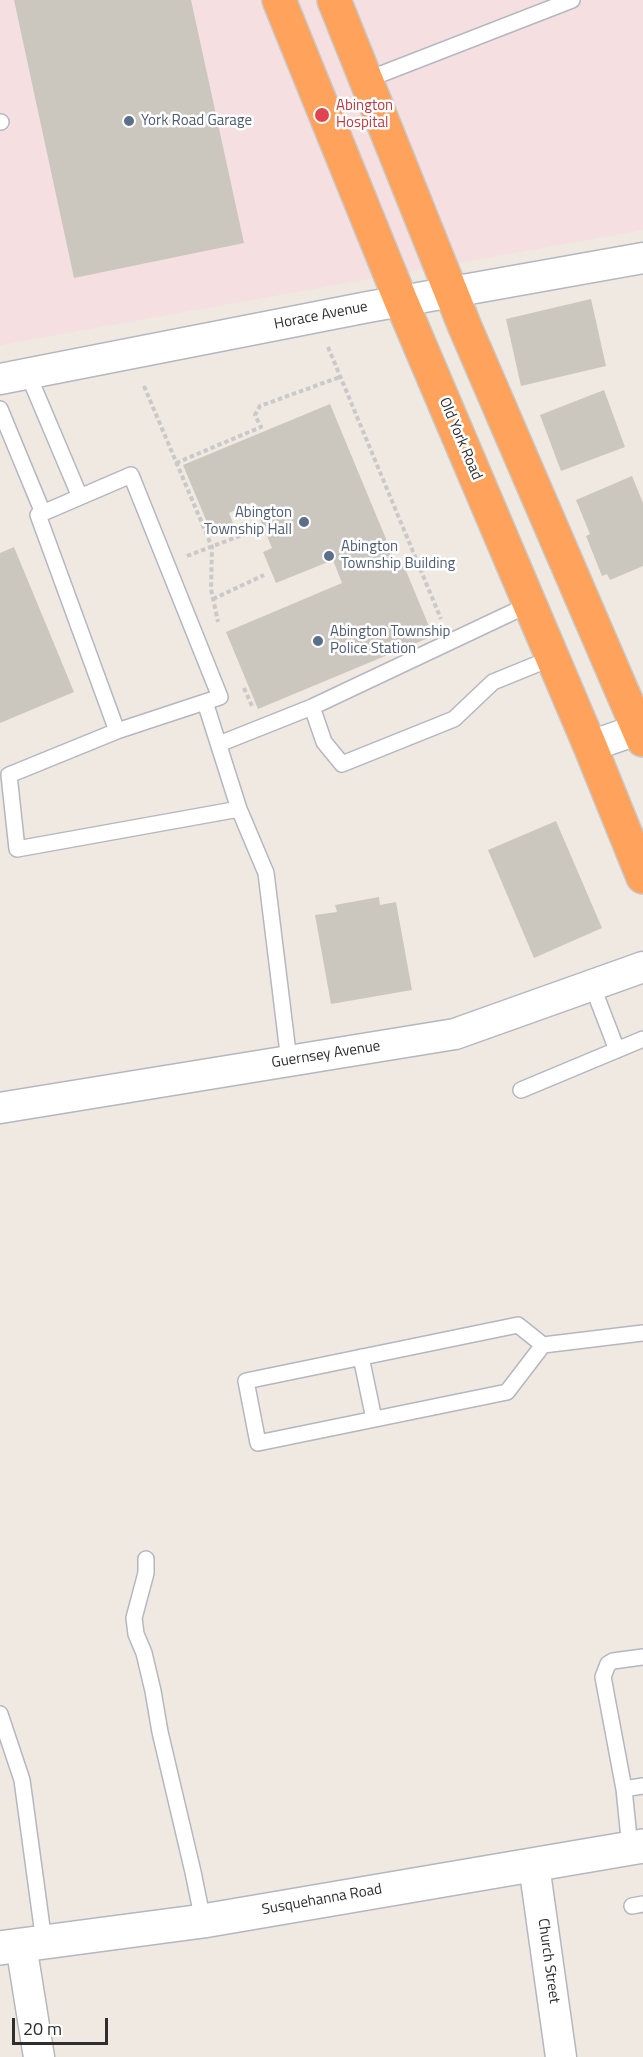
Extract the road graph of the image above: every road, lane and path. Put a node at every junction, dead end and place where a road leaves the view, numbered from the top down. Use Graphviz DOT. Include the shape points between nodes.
graph roads {
  1 [pos="279,0"];
  2 [pos="334,0"];
  3 [pos="572,0"];
  4 [pos="366,80"];
  5 [pos="643,258"];
  6 [pos="451,293"];
  7 [pos="401,301"];
  8 [pos="327,346"];
  9 [pos="14,377"];
  10 [pos="340,377"];
  11 [pos="144,386"];
  12 [pos="0,409"];
  13 [pos="176,463"];
  14 [pos="80,497"];
  15 [pos="43,513"];
  16 [pos="263,527"];
  17 [pos="212,547"];
  18 [pos="184,558"];
  19 [pos="264,574"];
  20 [pos="213,599"];
  21 [pos="530,604"];
  22 [pos="444,626"];
  23 [pos="221,633"];
  24 [pos="552,658"];
  25 [pos="242,682"];
  26 [pos="205,702"];
  27 [pos="312,707"];
  28 [pos="254,711"];
  29 [pos="117,731"];
  30 [pos="642,732"];
  31 [pos="219,744"];
  32 [pos="590,746"];
  33 [pos="239,809"];
  34 [pos="643,877"];
  35 [pos="643,967"];
  36 [pos="592,985"];
  37 [pos="643,1039"];
  38 [pos="617,1050"];
  39 [pos="289,1061"];
  40 [pos="521,1090"];
  41 [pos="0,1108"];
  42 [pos="643,1333"];
  43 [pos="543,1345"];
  44 [pos="361,1357"];
  45 [pos="374,1419"];
  46 [pos="146,1559"];
  47 [pos="643,1657"];
  48 [pos="0,1714"];
  49 [pos="643,1786"];
  50 [pos="624,1789"];
  51 [pos="637,1847"];
  52 [pos="534,1865"];
  53 [pos="202,1921"];
  54 [pos="22,1945"];
  55 [pos="39,2057"];
  56 [pos="561,2057"];
  1 -- 7 [label="highway, Old York Road"];
  2 -- 4 [label="highway"];
  3 -- 4 [label="lane"];
  4 -- 6 [label="highway"];
  5 -- 6 [label="street, Horace Avenue"];
  6 -- 7 [label="street, Horace Avenue"];
  6 -- 30 [label="highway"];
  7 -- 9 [label="street, Horace Avenue"];
  7 -- 21 [label="highway, Old York Road"];
  8 -- 10 [label="path"];
  9 -- 14 [label="lane"];
  10 -- 13 [label="path" via="260,406 255,415 261,428"];
  10 -- 22 [label="path"];
  11 -- 13 [label="path"];
  12 -- 15 [label="lane"];
  13 -- 17 [label="path"];
  14 -- 15 [label="lane"];
  14 -- 26 [label="lane" via="131,475 220,697"];
  15 -- 29 [label="lane" via="38,515"];
  16 -- 17 [label="path"];
  17 -- 18 [label="path"];
  17 -- 20 [label="path"];
  19 -- 20 [label="path"];
  20 -- 23 [label="path"];
  21 -- 24 [label="highway, Old York Road"];
  21 -- 27 [label="lane"];
  24 -- 27 [label="lane" via="493,682 454,719 342,764 324,742"];
  24 -- 32 [label="highway, Old York Road"];
  25 -- 28 [label="path"];
  26 -- 29 [label="lane"];
  26 -- 31 [label="lane"];
  27 -- 31 [label="lane"];
  29 -- 33 [label="lane" via="9,775 17,849"];
  30 -- 32 [label="street"];
  31 -- 33 [label="lane"];
  32 -- 34 [label="highway, Old York Road"];
  33 -- 39 [label="lane" via="266,873"];
  35 -- 36 [label="street, Guernsey Avenue"];
  36 -- 38 [label="lane"];
  36 -- 39 [label="street, Guernsey Avenue" via="455,1034"];
  37 -- 38 [label="lane"];
  38 -- 40 [label="lane"];
  39 -- 41 [label="street, Guernsey Avenue"];
  42 -- 43 [label="lane"];
  43 -- 44 [label="lane" via="518,1325"];
  43 -- 45 [label="lane" via="507,1392"];
  44 -- 45 [label="lane"];
  44 -- 45 [label="lane" via="246,1381 258,1443"];
  46 -- 53 [label="lane" via="134,1618 136,1634 153,1691"];
  47 -- 50 [label="lane" via="613,1661 604,1672"];
  48 -- 54 [label="lane" via="22,1780"];
  49 -- 50 [label="lane"];
  50 -- 51 [label="lane"];
  51 -- 52 [label="main road, Susquehanna Road"];
  52 -- 53 [label="main road, Susquehanna Road"];
  52 -- 56 [label="street, Church Street"];
  53 -- 54 [label="main road, Susquehanna Road"];
  54 -- 55 [label="street"];
}
